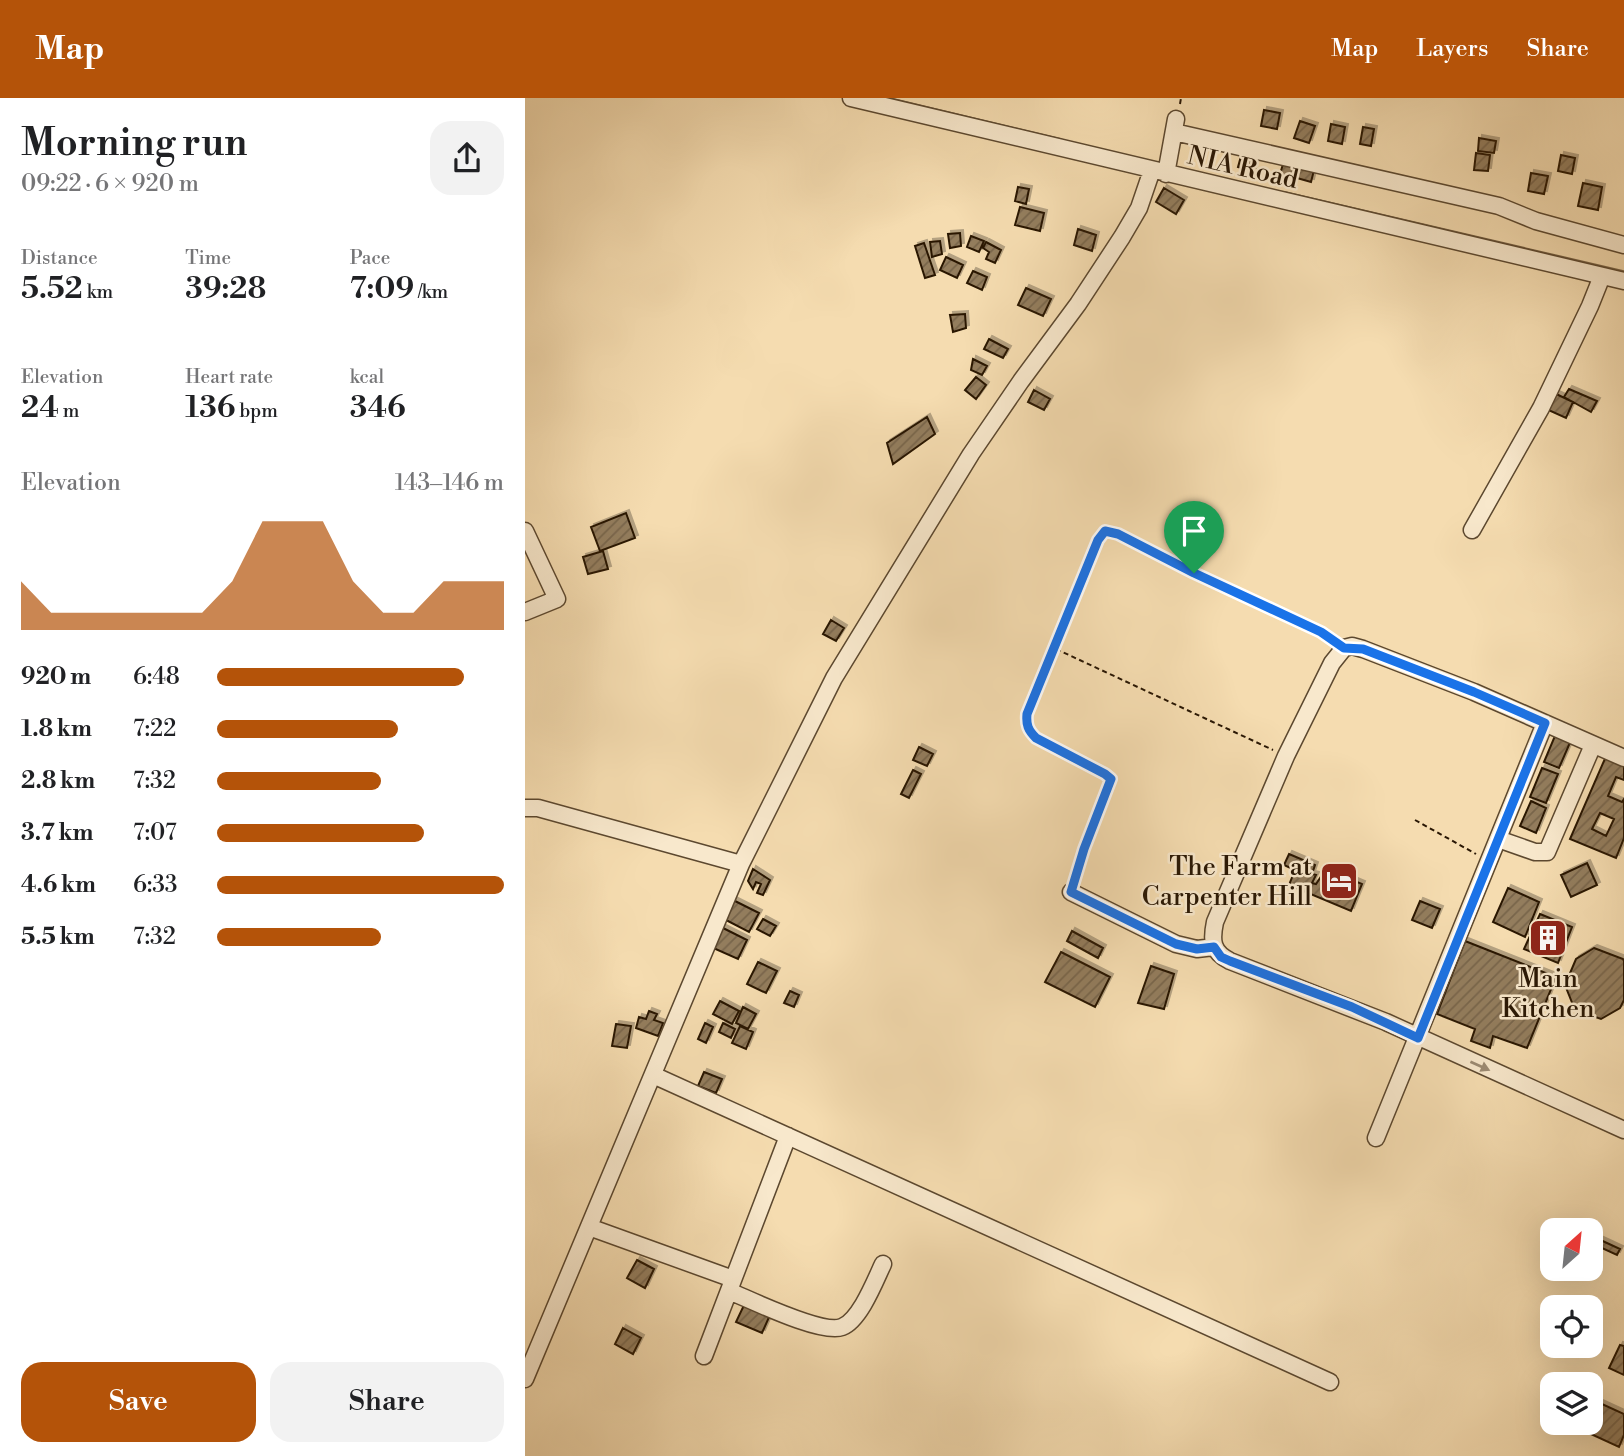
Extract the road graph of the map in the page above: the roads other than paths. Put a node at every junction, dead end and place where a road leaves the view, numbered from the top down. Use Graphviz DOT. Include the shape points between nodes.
graph roads {
  1 [pos="851,98"];
  2 [pos="1159,172"];
  3 [pos="1624,246"];
  4 [pos="1602,276"];
  5 [pos="1624,281"];
  6 [pos="1472,530"];
  7 [pos="525,531"];
  8 [pos="525,612"];
  9 [pos="1545,723"];
  10 [pos="1593,745"];
  11 [pos="1624,758"];
  12 [pos="525,808"];
  13 [pos="1498,839"];
  14 [pos="741,864"];
  15 [pos="1071,892"];
  16 [pos="1214,947"];
  17 [pos="1418,1038"];
  18 [pos="653,1075"];
  19 [pos="1624,1130"];
  20 [pos="788,1136"];
  21 [pos="1376,1138"];
  22 [pos="589,1227"];
  23 [pos="883,1264"];
  24 [pos="731,1285"];
  25 [pos="704,1356"];
  26 [pos="525,1379"];
  27 [pos="1329,1382"];
  1 -- 2 [label="street, NIA Road"];
  2 -- 3 [label="street" via="1175,126 1499,206"];
  2 -- 4 [label="street, NIA Road"];
  2 -- 14 [label="street" via="1078,304 971,454 834,678"];
  4 -- 5 [label="street, NIA Road"];
  4 -- 6 [label="street" via="1537,415"];
  7 -- 8 [label="street" via="557,599"];
  9 -- 10 [label="street"];
  9 -- 13 [label="street"];
  9 -- 16 [label="street" via="1363,649 1344,648 1286,756 1215,922"];
  10 -- 11 [label="street"];
  10 -- 13 [label="street" via="1546,852"];
  12 -- 14 [label="street"];
  13 -- 17 [label="street"];
  14 -- 18 [label="street"];
  15 -- 16 [label="street" via="1176,944"];
  16 -- 17 [label="street" via="1221,957 1352,1007"];
  17 -- 19 [label="street, one-way"];
  17 -- 21 [label="street"];
  18 -- 20 [label="street"];
  18 -- 22 [label="street"];
  20 -- 24 [label="street"];
  20 -- 27 [label="street"];
  22 -- 24 [label="street"];
  22 -- 26 [label="street"];
  23 -- 24 [label="street" via="853,1319 828,1329"];
  24 -- 25 [label="street"];
}
